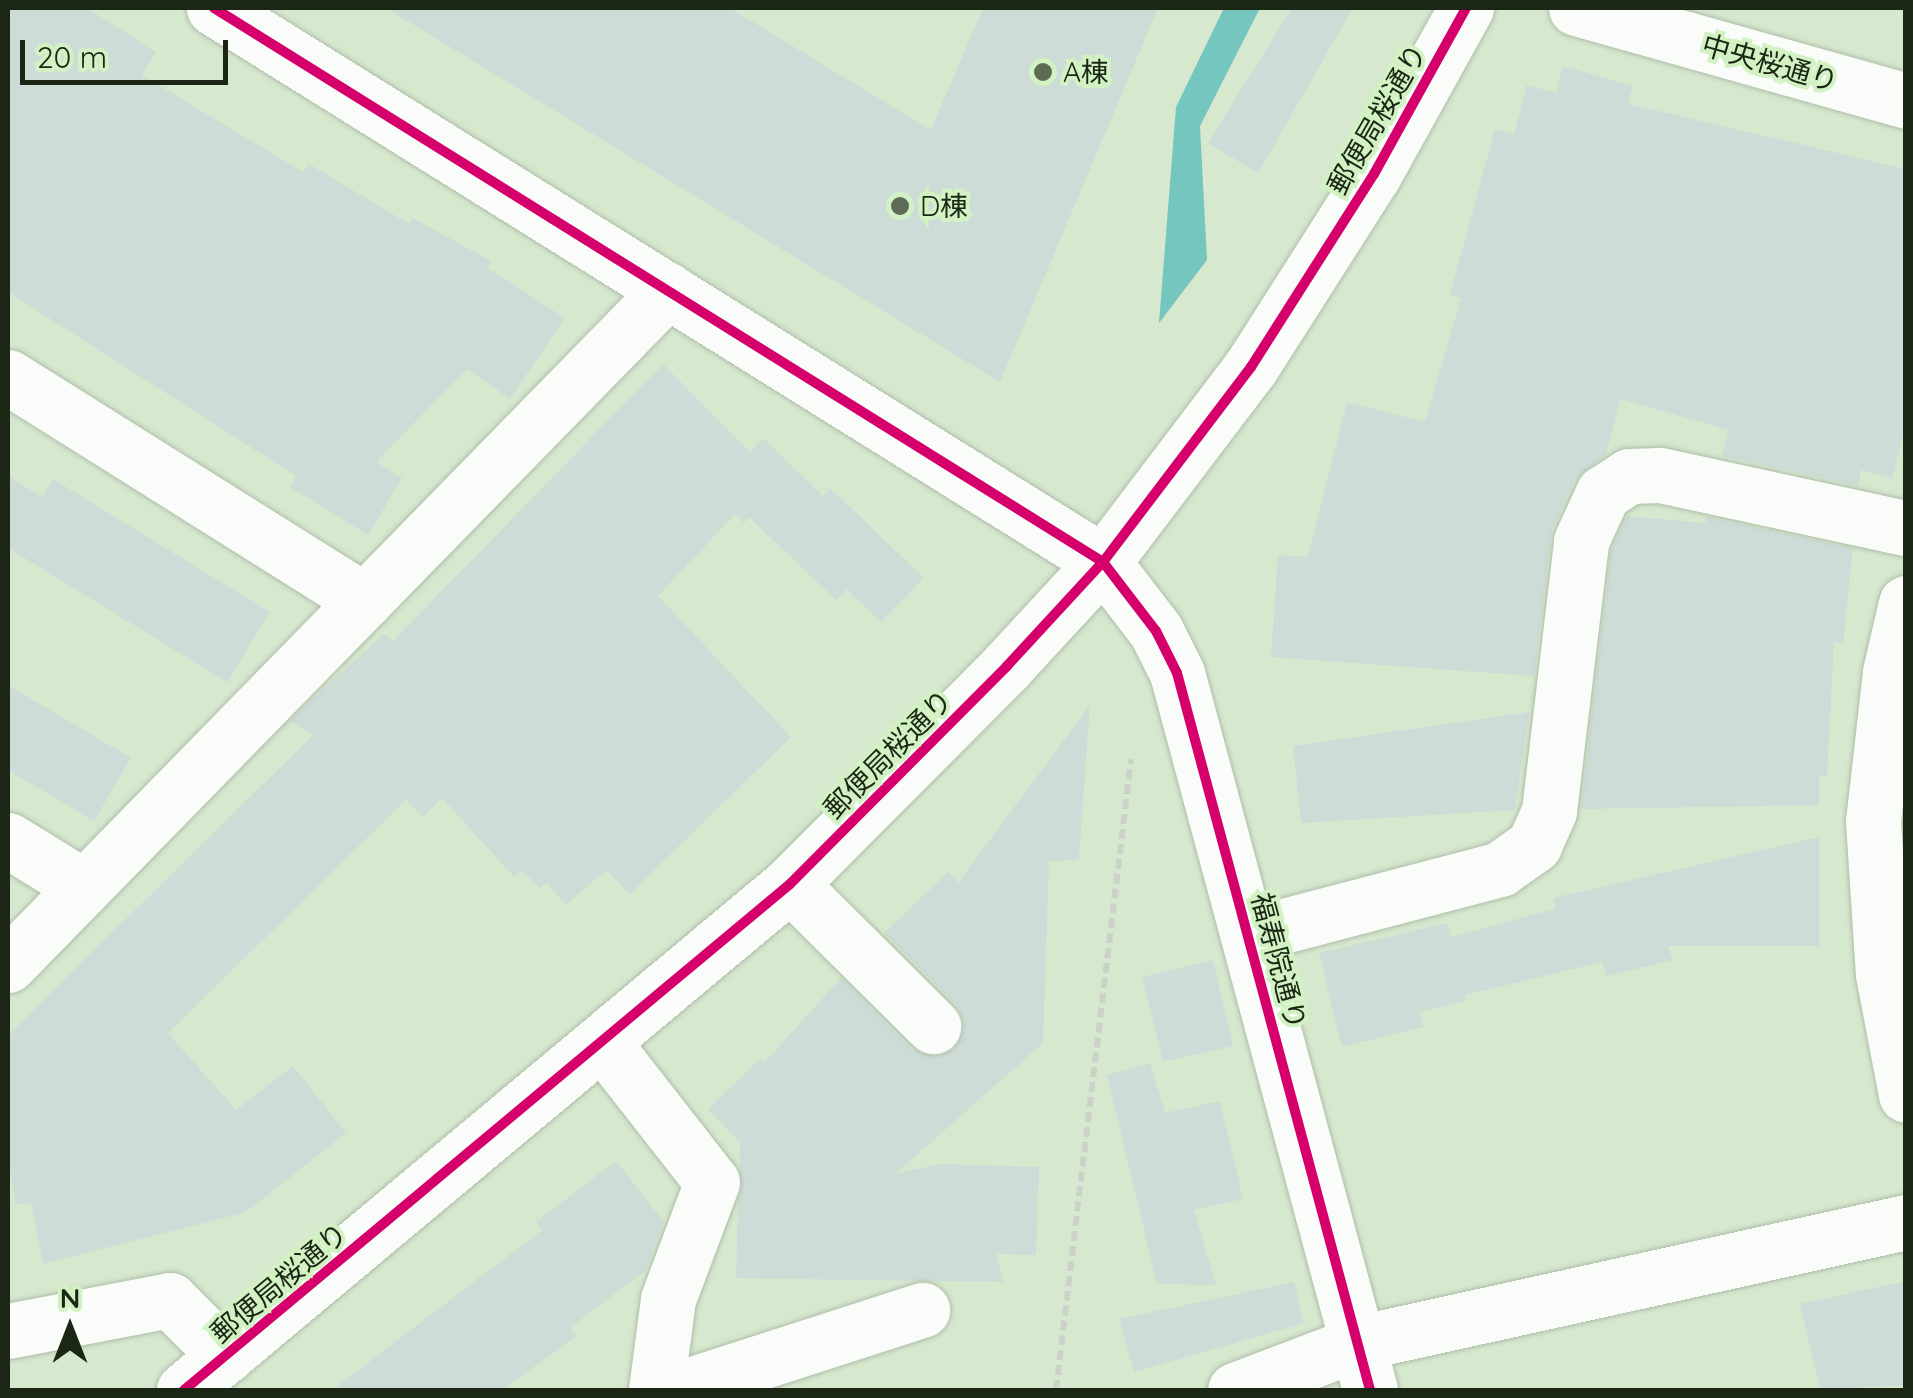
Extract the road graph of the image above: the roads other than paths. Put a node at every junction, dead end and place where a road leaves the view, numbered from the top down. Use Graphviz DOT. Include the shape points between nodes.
graph roads {
  1 [pos="214,8"];
  2 [pos="1466,8"];
  3 [pos="1576,8"];
  4 [pos="1906,101"];
  5 [pos="668,290"];
  6 [pos="8,377"];
  7 [pos="1906,528"];
  8 [pos="1102,562"];
  9 [pos="365,601"];
  10 [pos="1906,603"];
  11 [pos="8,840"];
  12 [pos="790,884"];
  13 [pos="84,887"];
  14 [pos="1249,936"];
  15 [pos="8,965"];
  16 [pos="933,1026"];
  17 [pos="604,1044"];
  18 [pos="1906,1095"];
  19 [pos="1906,1222"];
  20 [pos="922,1310"];
  21 [pos="8,1331"];
  22 [pos="226,1356"];
  23 [pos="1364,1366"];
  24 [pos="184,1390"];
  25 [pos="656,1390"];
  26 [pos="674,1390"];
  27 [pos="1235,1390"];
  1 -- 5 [label="street, 福寿院通り"];
  2 -- 8 [label="street, 郵便局桜通り" via="1374,174 1251,367"];
  3 -- 4 [label="street, 中央桜通り"];
  5 -- 8 [label="street, 福寿院通り"];
  5 -- 9 [label="street"];
  6 -- 9 [label="street"];
  7 -- 14 [label="street" via="1660,474 1629,476 1603,493 1580,541 1549,810 1534,845 1500,869"];
  8 -- 12 [label="street, 郵便局桜通り"];
  8 -- 14 [label="street, 福寿院通り" via="1156,630 1177,673"];
  9 -- 13 [label="street"];
  10 -- 18 [label="street" via="1890,672 1873,821 1883,974"];
  11 -- 13 [label="street"];
  12 -- 16 [label="street"];
  12 -- 17 [label="street, 郵便局桜通り"];
  13 -- 15 [label="street"];
  14 -- 23 [label="street, 福寿院通り"];
  17 -- 22 [label="street, 郵便局桜通り"];
  17 -- 25 [label="street" via="712,1182 668,1299"];
  19 -- 23 [label="street"];
  20 -- 26 [label="street"];
  21 -- 22 [label="street" via="170,1300"];
  22 -- 24 [label="street, 郵便局桜通り"];
  23 -- 27 [label="street"];
}
